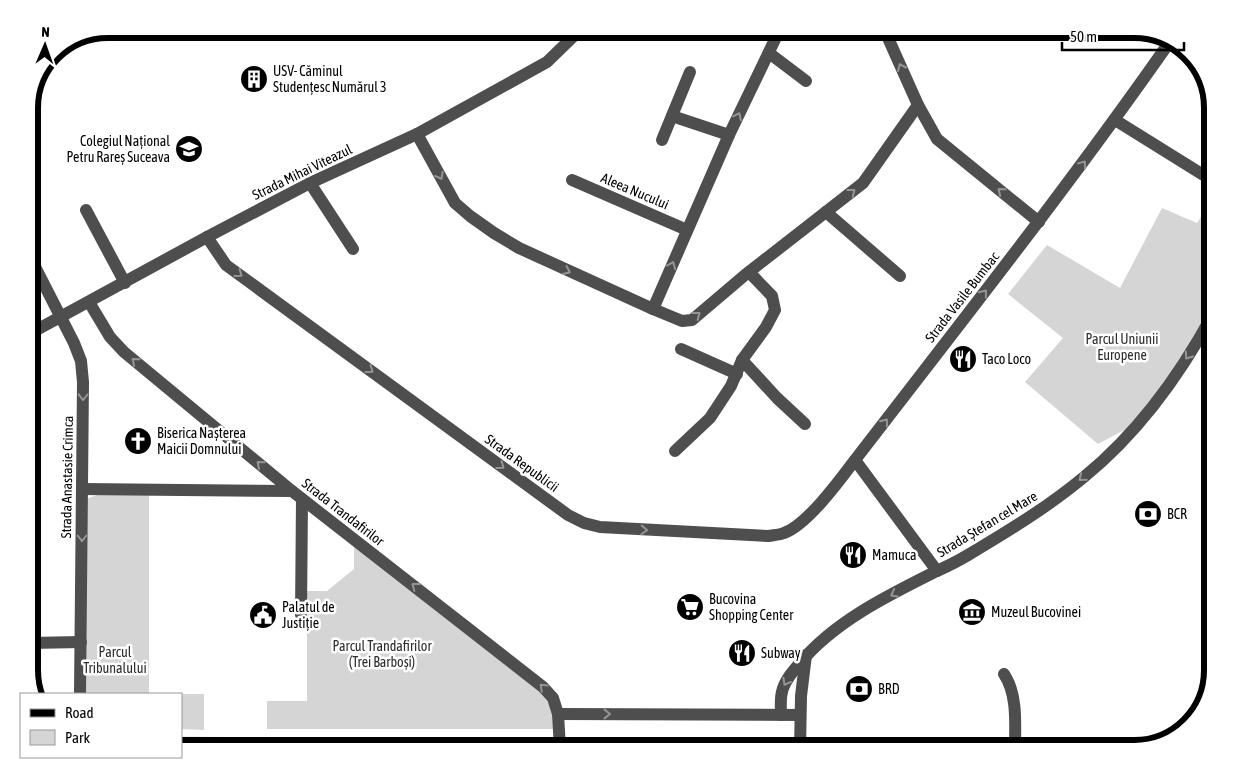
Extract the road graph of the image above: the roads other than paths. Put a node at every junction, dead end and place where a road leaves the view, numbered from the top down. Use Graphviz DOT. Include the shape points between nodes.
graph roads {
  1 [pos="572,38"];
  2 [pos="776,38"];
  3 [pos="888,38"];
  4 [pos="1168,46"];
  5 [pos="769,53"];
  6 [pos="690,72"];
  7 [pos="806,81"];
  8 [pos="918,105"];
  9 [pos="672,116"];
  10 [pos="1115,120"];
  11 [pos="417,134"];
  12 [pos="729,135"];
  13 [pos="662,140"];
  14 [pos="1204,175"];
  15 [pos="572,180"];
  16 [pos="310,183"];
  17 [pos="86,210"];
  18 [pos="826,212"];
  19 [pos="1039,222"];
  20 [pos="687,230"];
  21 [pos="207,237"];
  22 [pos="353,249"];
  23 [pos="38,272"];
  24 [pos="749,272"];
  25 [pos="900,276"];
  26 [pos="125,283"];
  27 [pos="89,302"];
  28 [pos="653,309"];
  29 [pos="61,317"];
  30 [pos="38,329"];
  31 [pos="1204,330"];
  32 [pos="681,349"];
  33 [pos="742,360"];
  34 [pos="737,374"];
  35 [pos="805,424"];
  36 [pos="675,451"];
  37 [pos="855,460"];
  38 [pos="82,489"];
  39 [pos="297,495"];
  40 [pos="937,571"];
  41 [pos="300,615"];
  42 [pos="81,642"];
  43 [pos="38,643"];
  44 [pos="806,655"];
  45 [pos="1004,674"];
  46 [pos="80,693"];
  47 [pos="558,714"];
  48 [pos="781,714"];
  49 [pos="800,715"];
  50 [pos="560,740"];
  51 [pos="800,740"];
  52 [pos="1015,740"];
  1 -- 11 [label="street, Strada Mihai Viteazul" via="547,62"];
  2 -- 5 [label="street"];
  8 -- 3 [label="street, one-way"];
  4 -- 10 [label="street, Strada Vasile Bumbac"];
  5 -- 7 [label="street"];
  12 -- 5 [label="street, one-way"];
  6 -- 9 [label="street"];
  18 -- 8 [label="street, one-way" via="863,183"];
  19 -- 8 [label="street, one-way" via="937,139"];
  9 -- 12 [label="street"];
  9 -- 13 [label="street"];
  10 -- 14 [label="street"];
  19 -- 10 [label="street, Strada Vasile Bumbac, one-way"];
  11 -- 16 [label="street, Strada Mihai Viteazul"];
  11 -- 28 [label="street, one-way" via="455,203 470,216 519,248"];
  12 -- 20 [label="street"];
  15 -- 20 [label="street, Aleea Nucului"];
  16 -- 21 [label="street, Strada Mihai Viteazul"];
  16 -- 22 [label="street"];
  17 -- 26 [label="street"];
  18 -- 24 [label="street"];
  18 -- 25 [label="street"];
  37 -- 19 [label="street, Strada Vasile Bumbac, one-way"];
  28 -- 20 [label="street, one-way"];
  21 -- 26 [label="street, Strada Mihai Viteazul"];
  21 -- 37 [label="street, Strada Republicii, one-way" via="226,265 568,515 584,523 600,527 768,536 784,533 797,526 826,497"];
  23 -- 29 [label="street, Strada Anastasie Crimca"];
  28 -- 24 [label="street, one-way" via="682,321 692,320"];
  24 -- 33 [label="street" via="772,296 775,310"];
  26 -- 27 [label="street, Strada Mihai Viteazul"];
  27 -- 29 [label="street, Strada Mihai Viteazul"];
  39 -- 27 [label="street, Strada Trandafirilor, one-way" via="124,352 110,337"];
  29 -- 30 [label="street, Strada Mihai Viteazul"];
  29 -- 38 [label="street, Strada Anastasie Crimca, one-way" via="81,361"];
  31 -- 40 [label="street, Strada Ștefan cel Mare, one-way" via="1143,420 1086,475 1050,504 966,557"];
  32 -- 34 [label="street"];
  33 -- 34 [label="street"];
  33 -- 35 [label="street"];
  34 -- 36 [label="street" via="710,418"];
  37 -- 40 [label="street"];
  38 -- 39 [label="street"];
  38 -- 42 [label="street, Strada Anastasie Crimca, one-way"];
  39 -- 41 [label="street"];
  47 -- 39 [label="street, Strada Trandafirilor, one-way" via="553,698 544,687"];
  40 -- 44 [label="street, Strada Ștefan cel Mare, one-way" via="886,597"];
  42 -- 43 [label="street"];
  42 -- 46 [label="street, Strada Anastasie Crimca"];
  44 -- 48 [label="street, Strada Ștefan cel Mare, one-way" via="782,690"];
  44 -- 49 [label="street"];
  45 -- 52 [label="street" via="1013,699"];
  47 -- 48 [label="street, one-way"];
  47 -- 50 [label="street, Strada Trandafirilor"];
  48 -- 49 [label="street"];
  49 -- 51 [label="street"];
}
